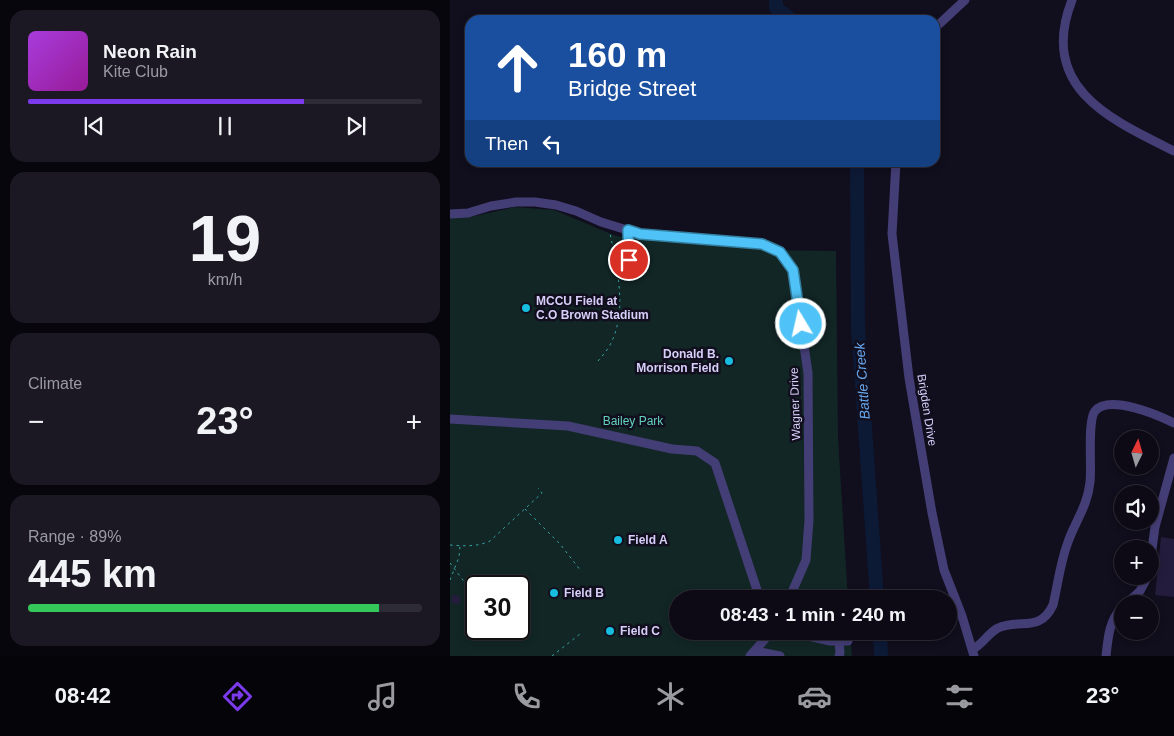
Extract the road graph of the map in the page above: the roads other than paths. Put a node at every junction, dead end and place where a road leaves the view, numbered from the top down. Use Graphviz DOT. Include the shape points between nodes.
graph roads {
  1 [pos="965,0"];
  2 [pos="1072,0"];
  3 [pos="940,23"];
  4 [pos="1174,151"];
  5 [pos="896,167"];
  6 [pos="450,214"];
  7 [pos="628,230"];
  8 [pos="629,276"];
  9 [pos="450,419"];
  10 [pos="1174,423"];
  11 [pos="1174,458"];
  12 [pos="1153,540"];
  13 [pos="1143,585"];
  14 [pos="757,590"];
  15 [pos="793,590"];
  16 [pos="1136,595"];
  17 [pos="1114,617"];
  18 [pos="765,640"];
  19 [pos="826,640"];
  20 [pos="974,652"];
  21 [pos="753,654"];
  22 [pos="780,656"];
  23 [pos="839,656"];
  24 [pos="1106,656"];
  1 -- 3 [label="street"];
  2 -- 4 [label="street" via="1063,43 1073,80 1106,114"];
  5 -- 20 [label="street, Brigden Drive" via="892,234 909,378 944,570"];
  6 -- 7 [label="street, Wagner Drive" via="508,203 535,202 576,211"];
  7 -- 8 [label="street"];
  7 -- 15 [label="street, Wagner Drive" via="640,234 762,244 780,252 793,270 808,373 809,520 806,560"];
  9 -- 14 [label="street" via="568,426 672,449 696,451 715,464"];
  10 -- 20 [label="street" via="1116,404 1094,411 1088,495 1067,544 1051,611 1036,622 999,628"];
  11 -- 12 [label="street"];
  13 -- 16 [label="street"];
  17 -- 24 [label="street"];
  18 -- 21 [label="street"];
  19 -- 23 [label="street" via="844,641"];
  21 -- 22 [label="street"];
}
